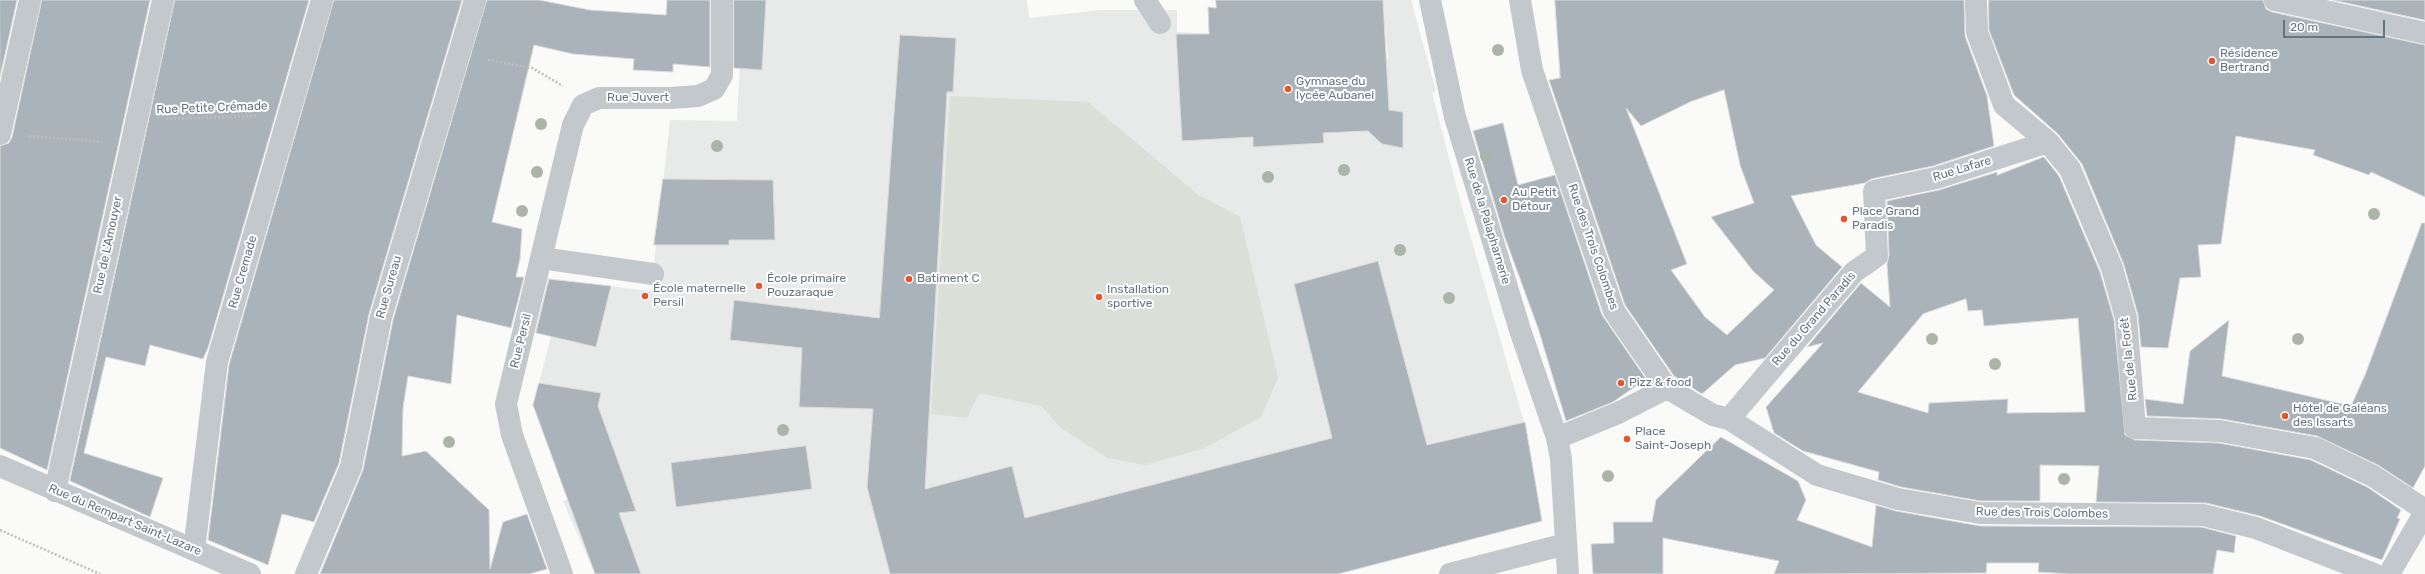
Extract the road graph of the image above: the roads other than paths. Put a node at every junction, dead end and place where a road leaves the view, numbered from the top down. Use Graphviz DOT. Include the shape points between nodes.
graph roads {
  1 [pos="30,0"];
  2 [pos="163,0"];
  3 [pos="322,0"];
  4 [pos="475,0"];
  5 [pos="722,0"];
  6 [pos="1146,0"];
  7 [pos="1430,0"];
  8 [pos="1520,0"];
  9 [pos="1976,0"];
  10 [pos="2275,0"];
  11 [pos="1160,23"];
  12 [pos="2425,33"];
  13 [pos="583,105"];
  14 [pos="0,134"];
  15 [pos="2048,142"];
  16 [pos="1874,191"];
  17 [pos="541,258"];
  18 [pos="653,274"];
  19 [pos="1667,388"];
  20 [pos="1729,419"];
  21 [pos="1557,438"];
  22 [pos="0,466"];
  23 [pos="55,491"];
  24 [pos="2425,511"];
  25 [pos="1566,544"];
  26 [pos="194,550"];
  27 [pos="250,574"];
  28 [pos="306,574"];
  29 [pos="562,574"];
  30 [pos="1450,574"];
  31 [pos="1568,574"];
  32 [pos="2374,574"];
  33 [pos="2390,574"];
  1 -- 14 [label="street"];
  2 -- 23 [label="street, Rue de L'Amouyer"];
  3 -- 26 [label="street, Rue Cremade" via="217,362"];
  4 -- 28 [label="street, Rue Sureau" via="381,317 351,467"];
  5 -- 13 [label="street, Rue Juvert" via="722,75 714,89 698,96 599,98"];
  6 -- 11 [label="street"];
  7 -- 21 [label="street, Rue de la Palapharnerie" via="1455,117 1520,330"];
  8 -- 19 [label="street, Rue des Trois Colombes" via="1532,70 1614,311"];
  9 -- 15 [label="street, Rue de la Forêt" via="1977,32 2004,105"];
  10 -- 12 [label="street"];
  13 -- 17 [label="street, Rue Persil" via="573,125"];
  15 -- 16 [label="street, Rue Lafare" via="1936,178"];
  15 -- 24 [label="street, Rue de la Forêt" via="2070,169 2112,268 2126,318 2135,428 2220,431 2316,448 2373,476"];
  16 -- 20 [label="street, Rue du Grand Paradis" via="1877,256 1854,272"];
  17 -- 18 [label="street"];
  17 -- 29 [label="street, Rue Persil" via="506,404 512,435"];
  19 -- 20 [label="street, Rue des Trois Colombes" via="1713,414"];
  19 -- 21 [label="street" via="1618,413"];
  20 -- 32 [label="street, Rue des Trois Colombes" via="1817,475 1898,499 1980,513 2203,515 2256,528"];
  21 -- 25 [label="street, Rue de la Palapharnerie" via="1562,459"];
  22 -- 23 [label="street, Rue du Rempart Saint-Lazare"];
  23 -- 26 [label="street, Rue du Rempart Saint-Lazare"];
  24 -- 33 [label="street"];
  25 -- 30 [label="street"];
  25 -- 31 [label="street"];
  26 -- 27 [label="street, Rue du Rempart Saint-Lazare"];
}
